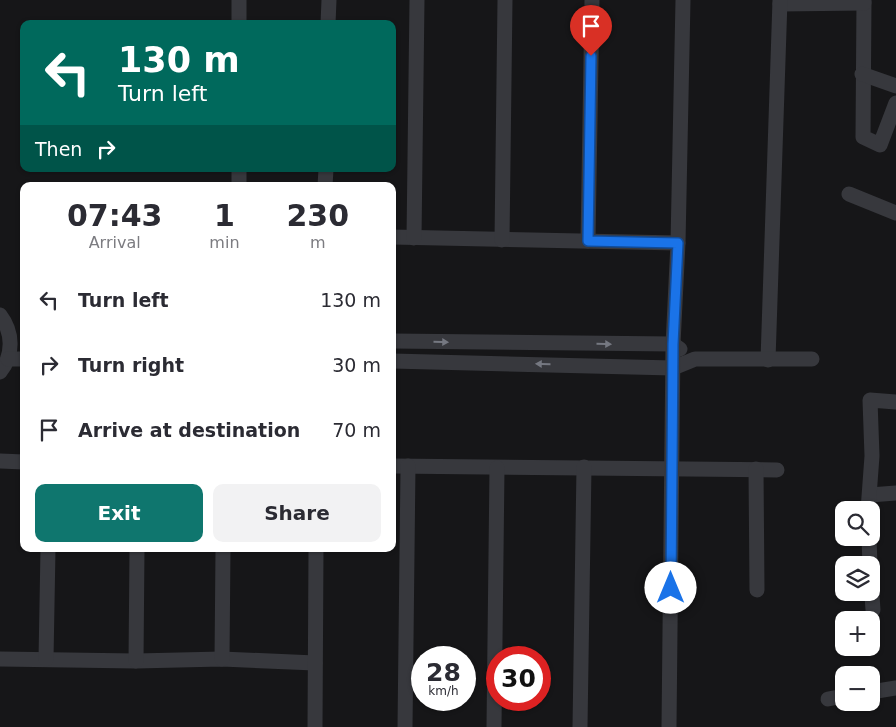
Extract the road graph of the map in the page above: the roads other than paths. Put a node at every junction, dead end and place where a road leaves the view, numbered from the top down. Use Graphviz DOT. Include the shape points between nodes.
graph roads {
  1 [pos="240,0"];
  2 [pos="329,0"];
  3 [pos="417,0"];
  4 [pos="505,0"];
  5 [pos="592,0"];
  6 [pos="683,0"];
  7 [pos="780,2"];
  8 [pos="864,2"];
  9 [pos="239,20"];
  10 [pos="328,20"];
  11 [pos="862,74"];
  12 [pos="896,86"];
  13 [pos="896,103"];
  14 [pos="849,194"];
  15 [pos="896,213"];
  16 [pos="396,237"];
  17 [pos="414,238"];
  18 [pos="502,240"];
  19 [pos="588,241"];
  20 [pos="678,243"];
  21 [pos="0,315"];
  22 [pos="17,336"];
  23 [pos="396,341"];
  24 [pos="673,344"];
  25 [pos="695,359"];
  26 [pos="812,359"];
  27 [pos="20,360"];
  28 [pos="768,360"];
  29 [pos="396,361"];
  30 [pos="4,366"];
  31 [pos="672,368"];
  32 [pos="896,402"];
  33 [pos="0,461"];
  34 [pos="20,462"];
  35 [pos="396,466"];
  36 [pos="408,466"];
  37 [pos="584,467"];
  38 [pos="497,468"];
  39 [pos="756,469"];
  40 [pos="671,470"];
  41 [pos="777,470"];
  42 [pos="896,493"];
  43 [pos="869,501"];
  44 [pos="872,501"];
  45 [pos="48,552"];
  46 [pos="137,552"];
  47 [pos="223,552"];
  48 [pos="316,552"];
  49 [pos="757,590"];
  50 [pos="872,601"];
  51 [pos="873,610"];
  52 [pos="0,659"];
  53 [pos="46,659"];
  54 [pos="222,659"];
  55 [pos="136,661"];
  56 [pos="315,662"];
  57 [pos="896,688"];
  58 [pos="880,691"];
  59 [pos="835,698"];
  60 [pos="828,699"];
  61 [pos="314,727"];
  62 [pos="405,727"];
  63 [pos="494,727"];
  64 [pos="580,727"];
  65 [pos="669,727"];
  1 -- 9 [label="street"];
  2 -- 10 [label="street"];
  3 -- 17 [label="street"];
  4 -- 18 [label="street"];
  5 -- 19 [label="street"];
  6 -- 20 [label="street"];
  7 -- 8 [label="street"];
  7 -- 28 [label="street"];
  8 -- 11 [label="street"];
  11 -- 12 [label="street"];
  11 -- 13 [label="street" via="863,136 880,145"];
  14 -- 15 [label="street"];
  16 -- 17 [label="street"];
  17 -- 18 [label="street"];
  18 -- 19 [label="street"];
  19 -- 20 [label="street"];
  20 -- 24 [label="street"];
  21 -- 22 [label="street"];
  22 -- 30 [label="street"];
  23 -- 24 [label="street, one-way"];
  24 -- 25 [label="street"];
  24 -- 31 [label="street"];
  25 -- 28 [label="street"];
  25 -- 31 [label="street"];
  26 -- 28 [label="street"];
  27 -- 30 [label="street"];
  31 -- 29 [label="street, one-way"];
  31 -- 40 [label="street"];
  32 -- 43 [label="street" via="870,400 872,456"];
  33 -- 34 [label="street"];
  35 -- 36 [label="street"];
  36 -- 38 [label="street"];
  36 -- 62 [label="street"];
  37 -- 38 [label="street"];
  37 -- 40 [label="street"];
  37 -- 64 [label="street"];
  38 -- 63 [label="street"];
  39 -- 40 [label="street"];
  39 -- 41 [label="street"];
  39 -- 49 [label="street"];
  40 -- 65 [label="street"];
  42 -- 44 [label="street"];
  45 -- 53 [label="street"];
  46 -- 55 [label="street"];
  47 -- 54 [label="street"];
  48 -- 56 [label="street"];
  50 -- 51 [label="street"];
  52 -- 53 [label="street"];
  53 -- 55 [label="street"];
  54 -- 55 [label="street"];
  54 -- 56 [label="street"];
  56 -- 61 [label="street"];
  57 -- 58 [label="street"];
  59 -- 60 [label="street"];
}
